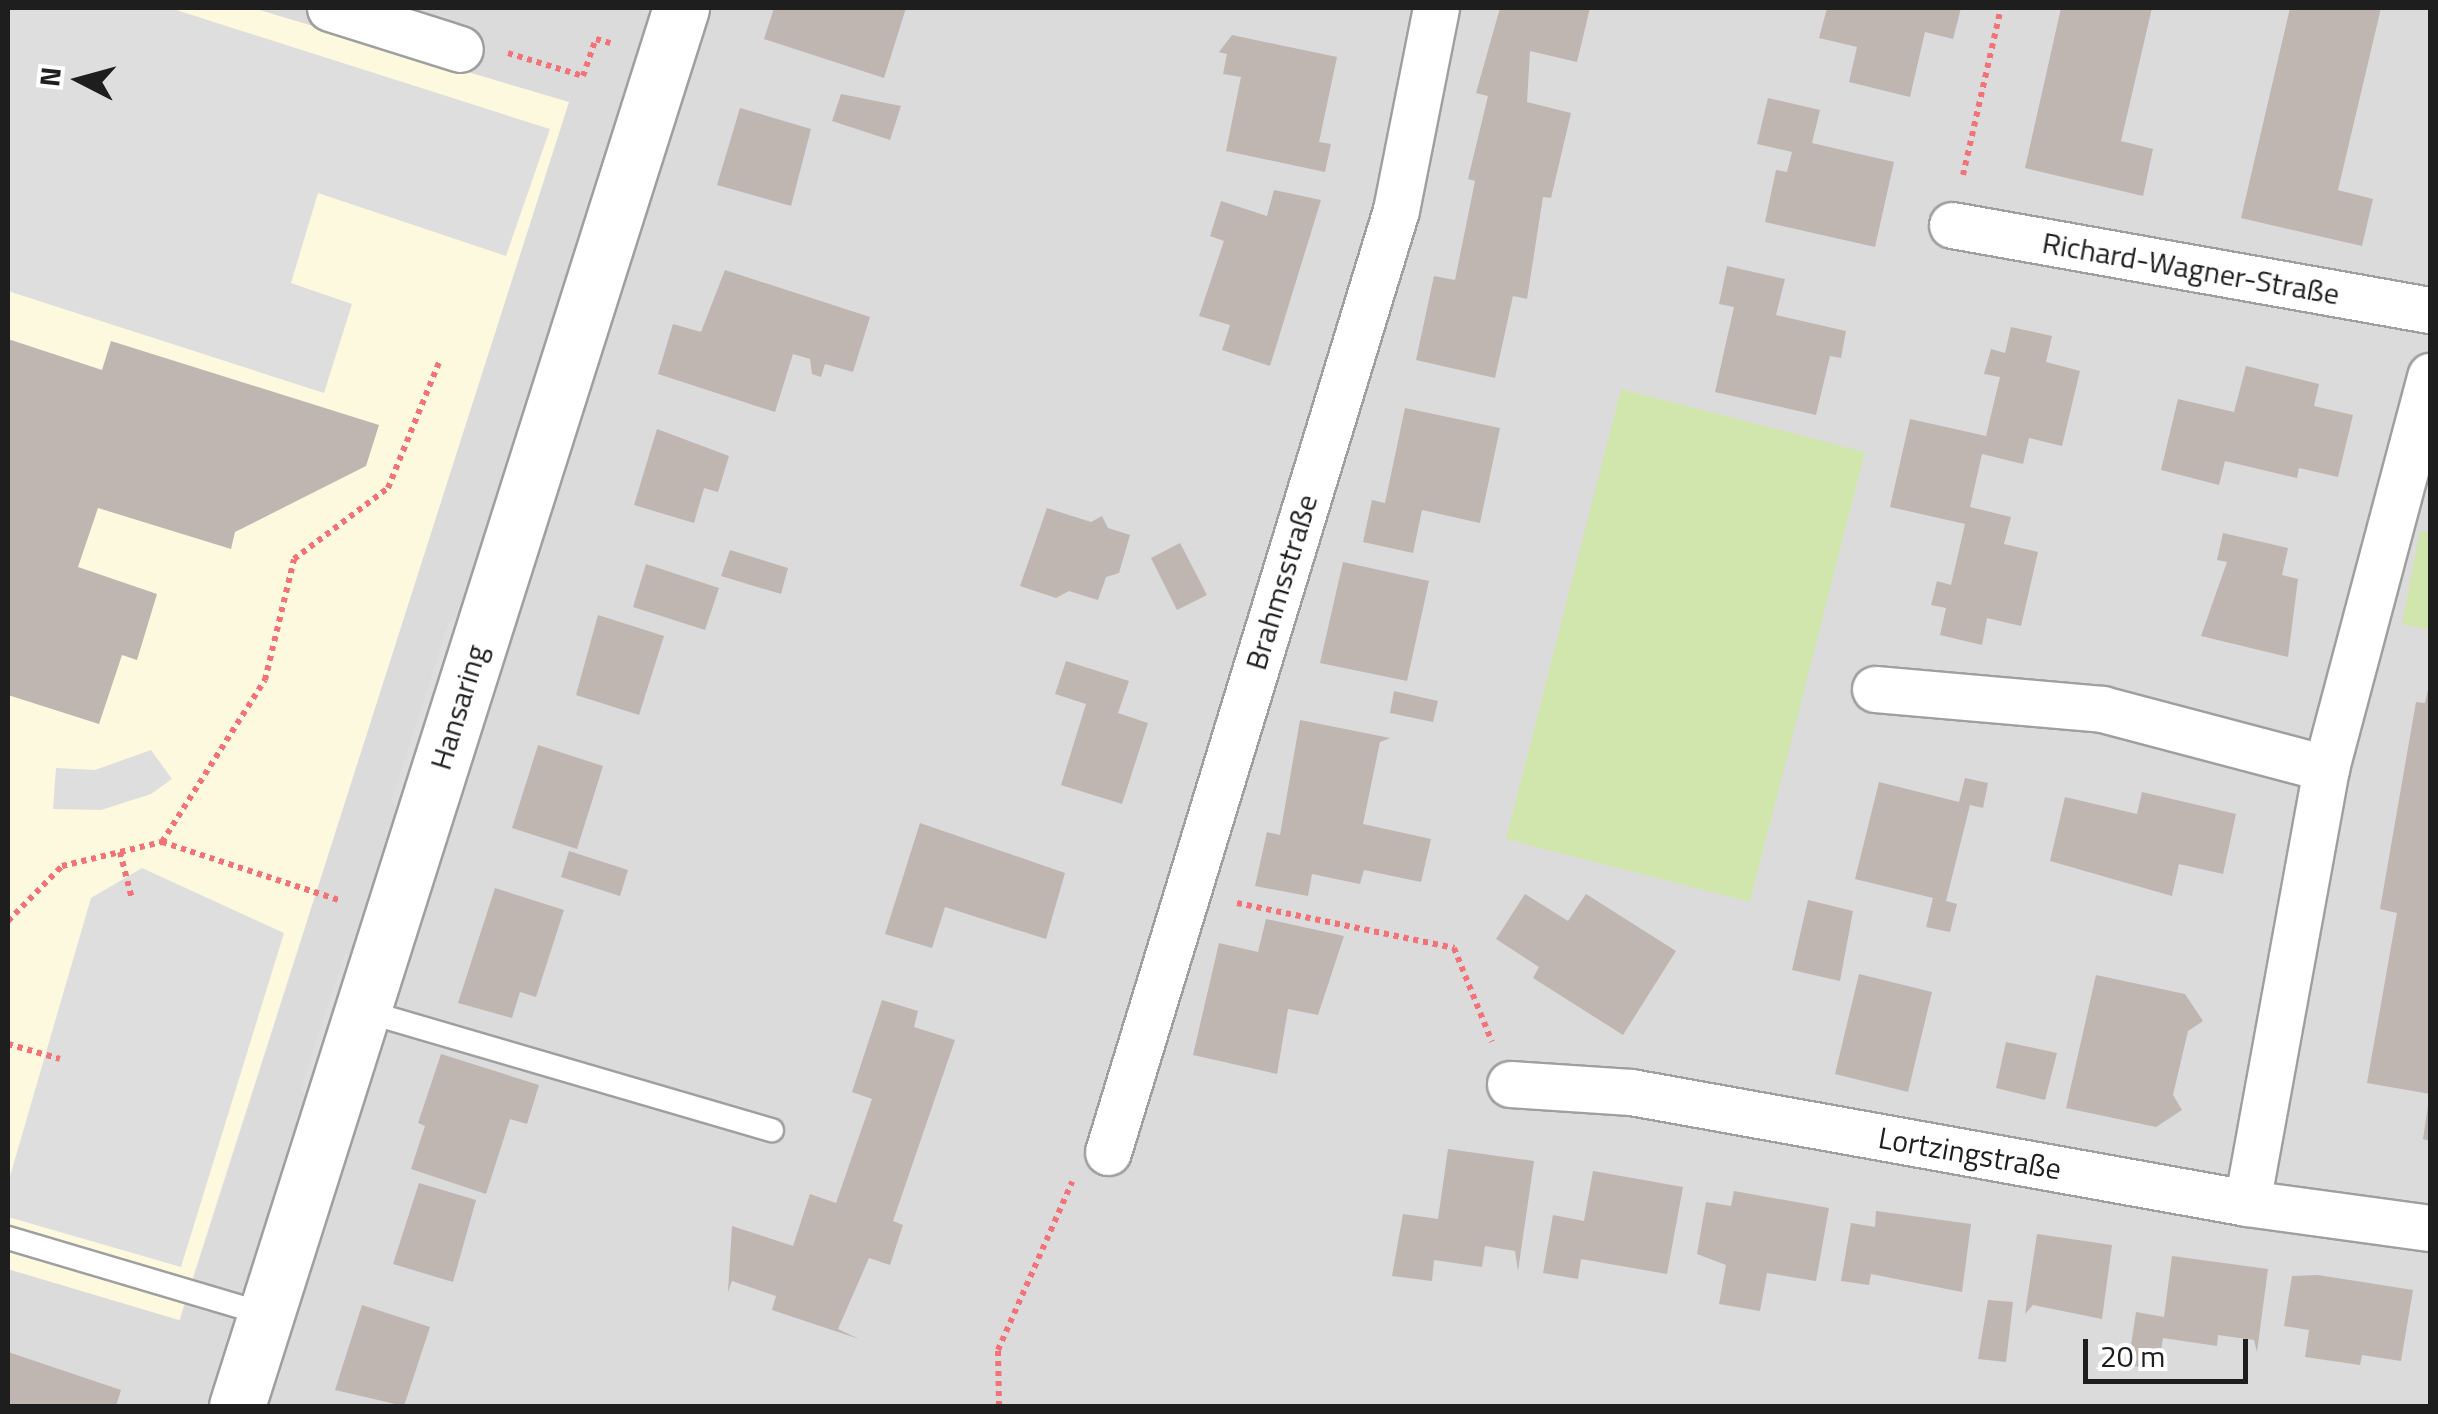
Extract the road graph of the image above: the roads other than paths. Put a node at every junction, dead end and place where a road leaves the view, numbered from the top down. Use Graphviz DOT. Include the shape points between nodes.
graph roads {
  1 [pos="330,8"];
  2 [pos="681,8"];
  3 [pos="1436,8"];
  4 [pos="460,49"];
  5 [pos="1952,225"];
  6 [pos="2430,310"];
  7 [pos="2430,376"];
  8 [pos="1875,689"];
  9 [pos="2326,768"];
  10 [pos="364,1011"];
  11 [pos="1510,1084"];
  12 [pos="772,1130"];
  13 [pos="1108,1152"];
  14 [pos="2247,1203"];
  15 [pos="2430,1228"];
  16 [pos="8,1238"];
  17 [pos="268,1316"];
  18 [pos="237,1406"];
  1 -- 4 [label="street"];
  2 -- 10 [label="street, Hansaring"];
  3 -- 13 [label="street, Brahmsstraße" via="1396,210"];
  5 -- 6 [label="street, Richard-Wagner-Straße"];
  7 -- 9 [label="street"];
  8 -- 9 [label="street" via="2102,709"];
  9 -- 14 [label="street"];
  10 -- 12 [label="lane"];
  10 -- 17 [label="street, Hansaring"];
  11 -- 14 [label="street, Lortzingstraße" via="1631,1092"];
  14 -- 15 [label="street, Lortzingstraße"];
  16 -- 17 [label="lane"];
  17 -- 18 [label="street, Hansaring"];
}
